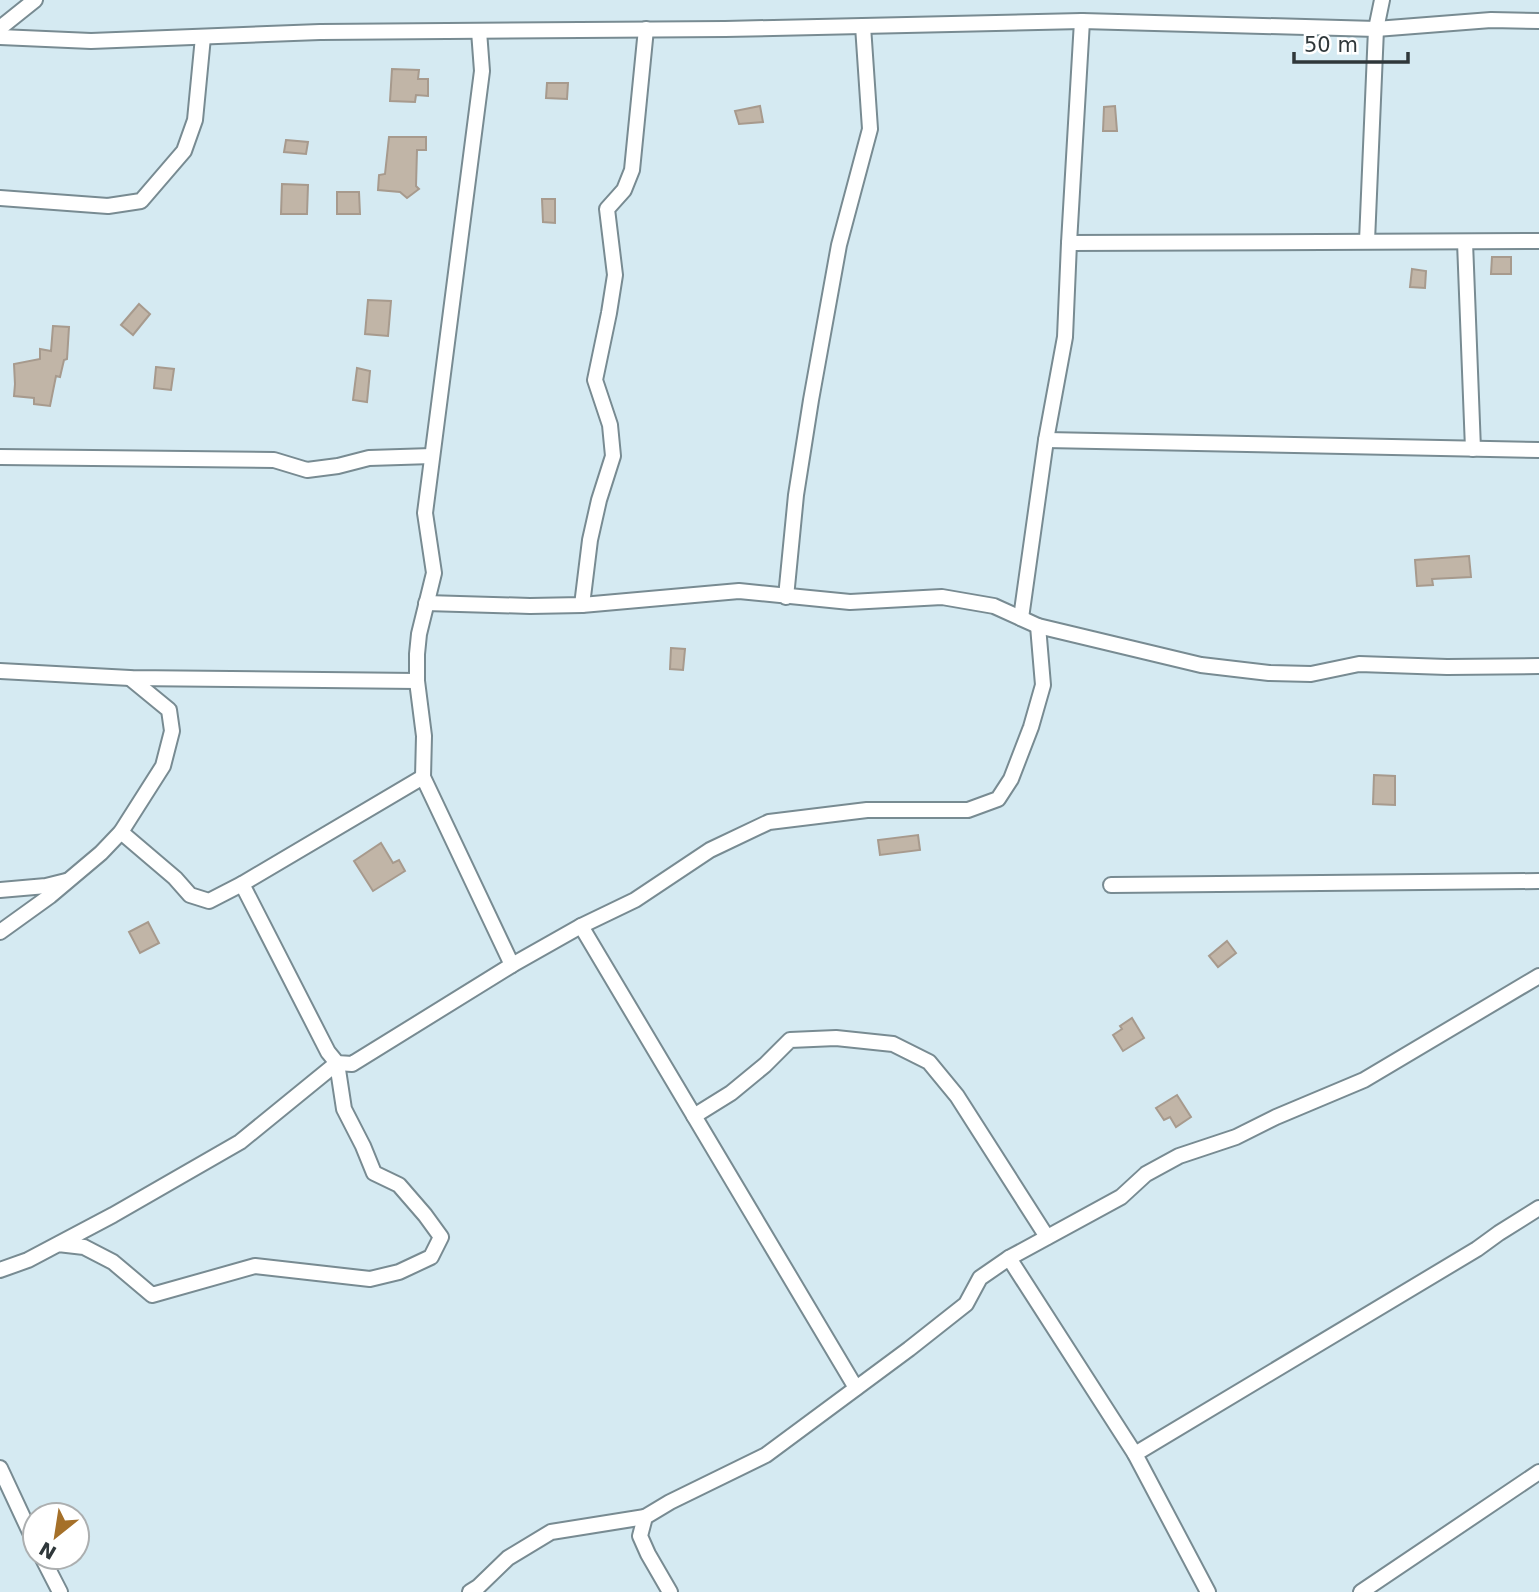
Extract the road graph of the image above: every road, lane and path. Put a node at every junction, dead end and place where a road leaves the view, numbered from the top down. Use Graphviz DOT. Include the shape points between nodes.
graph roads {
  1 [pos="35,0"];
  2 [pos="1382,0"];
  3 [pos="1539,20"];
  4 [pos="1082,21"];
  5 [pos="863,26"];
  6 [pos="0,28"];
  7 [pos="646,29"];
  8 [pos="1376,29"];
  9 [pos="479,31"];
  10 [pos="0,37"];
  11 [pos="203,37"];
  12 [pos="0,198"];
  13 [pos="1367,241"];
  14 [pos="1539,241"];
  15 [pos="1465,242"];
  16 [pos="1069,243"];
  17 [pos="1046,440"];
  18 [pos="1473,449"];
  19 [pos="1539,450"];
  20 [pos="432,456"];
  21 [pos="0,457"];
  22 [pos="786,597"];
  23 [pos="426,603"];
  24 [pos="582,606"];
  25 [pos="1021,618"];
  26 [pos="1038,626"];
  27 [pos="1539,666"];
  28 [pos="0,671"];
  29 [pos="130,678"];
  30 [pos="417,681"];
  31 [pos="423,777"];
  32 [pos="121,832"];
  33 [pos="67,881"];
  34 [pos="1539,881"];
  35 [pos="242,884"];
  36 [pos="1111,885"];
  37 [pos="0,891"];
  38 [pos="581,926"];
  39 [pos="0,932"];
  40 [pos="512,965"];
  41 [pos="1539,976"];
  42 [pos="337,1063"];
  43 [pos="694,1116"];
  44 [pos="1539,1208"];
  45 [pos="1047,1237"];
  46 [pos="58,1244"];
  47 [pos="1009,1258"];
  48 [pos="0,1270"];
  49 [pos="856,1388"];
  50 [pos="1135,1454"];
  51 [pos="0,1468"];
  52 [pos="1539,1472"];
  53 [pos="21,1512"];
  54 [pos="645,1517"];
  55 [pos="49,1571"];
  56 [pos="60,1592"];
  57 [pos="470,1592"];
  58 [pos="670,1592"];
  59 [pos="1208,1592"];
  60 [pos="1361,1592"];
  1 -- 6 [label="street"];
  2 -- 8 [label="street"];
  3 -- 8 [label="street"];
  4 -- 5 [label="street"];
  4 -- 8 [label="street"];
  4 -- 16 [label="street"];
  5 -- 7 [label="street"];
  5 -- 22 [label="street" via="870,129 839,245 811,400"];
  7 -- 9 [label="street"];
  7 -- 24 [label="street" via="632,170 624,190 607,209 615,275 595,380 610,425 613,456 590,540"];
  8 -- 13 [label="street"];
  9 -- 11 [label="street"];
  9 -- 20 [label="street" via="482,71"];
  10 -- 11 [label="street" via="92,41"];
  11 -- 12 [label="street" via="195,120 184,151 141,201 108,206"];
  13 -- 15 [label="street"];
  13 -- 16 [label="street"];
  14 -- 15 [label="street"];
  15 -- 18 [label="street"];
  16 -- 17 [label="street" via="1065,337"];
  17 -- 18 [label="street"];
  17 -- 25 [label="street"];
  18 -- 19 [label="street"];
  20 -- 21 [label="street" via="369,458 307,470 274,460"];
  20 -- 23 [label="street" via="425,513 434,573"];
  22 -- 24 [label="street" via="739,591"];
  22 -- 25 [label="street" via="850,602 942,597 994,606"];
  23 -- 24 [label="street"];
  23 -- 30 [label="street" via="416,654"];
  25 -- 26 [label="street"];
  26 -- 27 [label="street" via="1201,665 1269,673 1311,674 1359,664"];
  26 -- 38 [label="street" via="1043,685 1012,779 998,799 968,810 867,810 769,822 710,850 635,900"];
  28 -- 29 [label="street"];
  29 -- 30 [label="street"];
  29 -- 32 [label="street" via="169,709 172,731 163,766"];
  30 -- 31 [label="street" via="424,736"];
  31 -- 35 [label="street"];
  31 -- 40 [label="street"];
  32 -- 33 [label="street"];
  32 -- 35 [label="street" via="190,895 209,901"];
  33 -- 37 [label="street"];
  33 -- 39 [label="street"];
  34 -- 36 [label="street"];
  35 -- 42 [label="street"];
  38 -- 40 [label="street"];
  38 -- 43 [label="street"];
  40 -- 42 [label="street" via="352,1064"];
  41 -- 45 [label="street" via="1364,1080 1236,1137 1179,1156 1146,1174 1121,1197"];
  42 -- 46 [label="street" via="240,1142"];
  42 -- 46 [label="street" via="344,1109 374,1173 399,1185 441,1237 431,1257 370,1279 255,1266 152,1295 113,1262 84,1247"];
  43 -- 45 [label="street" via="730,1093 790,1040 836,1038 893,1044 929,1062 957,1096"];
  43 -- 49 [label="street"];
  44 -- 50 [label="street"];
  45 -- 47 [label="street"];
  46 -- 48 [label="street"];
  47 -- 49 [label="street" via="981,1278 966,1304"];
  47 -- 50 [label="street"];
  49 -- 54 [label="street" via="766,1455"];
  50 -- 59 [label="street"];
  51 -- 53 [label="street"];
  52 -- 60 [label="street"];
  54 -- 57 [label="street" via="551,1532 508,1558"];
  54 -- 58 [label="street" via="640,1536"];
  55 -- 56 [label="street"];
}
